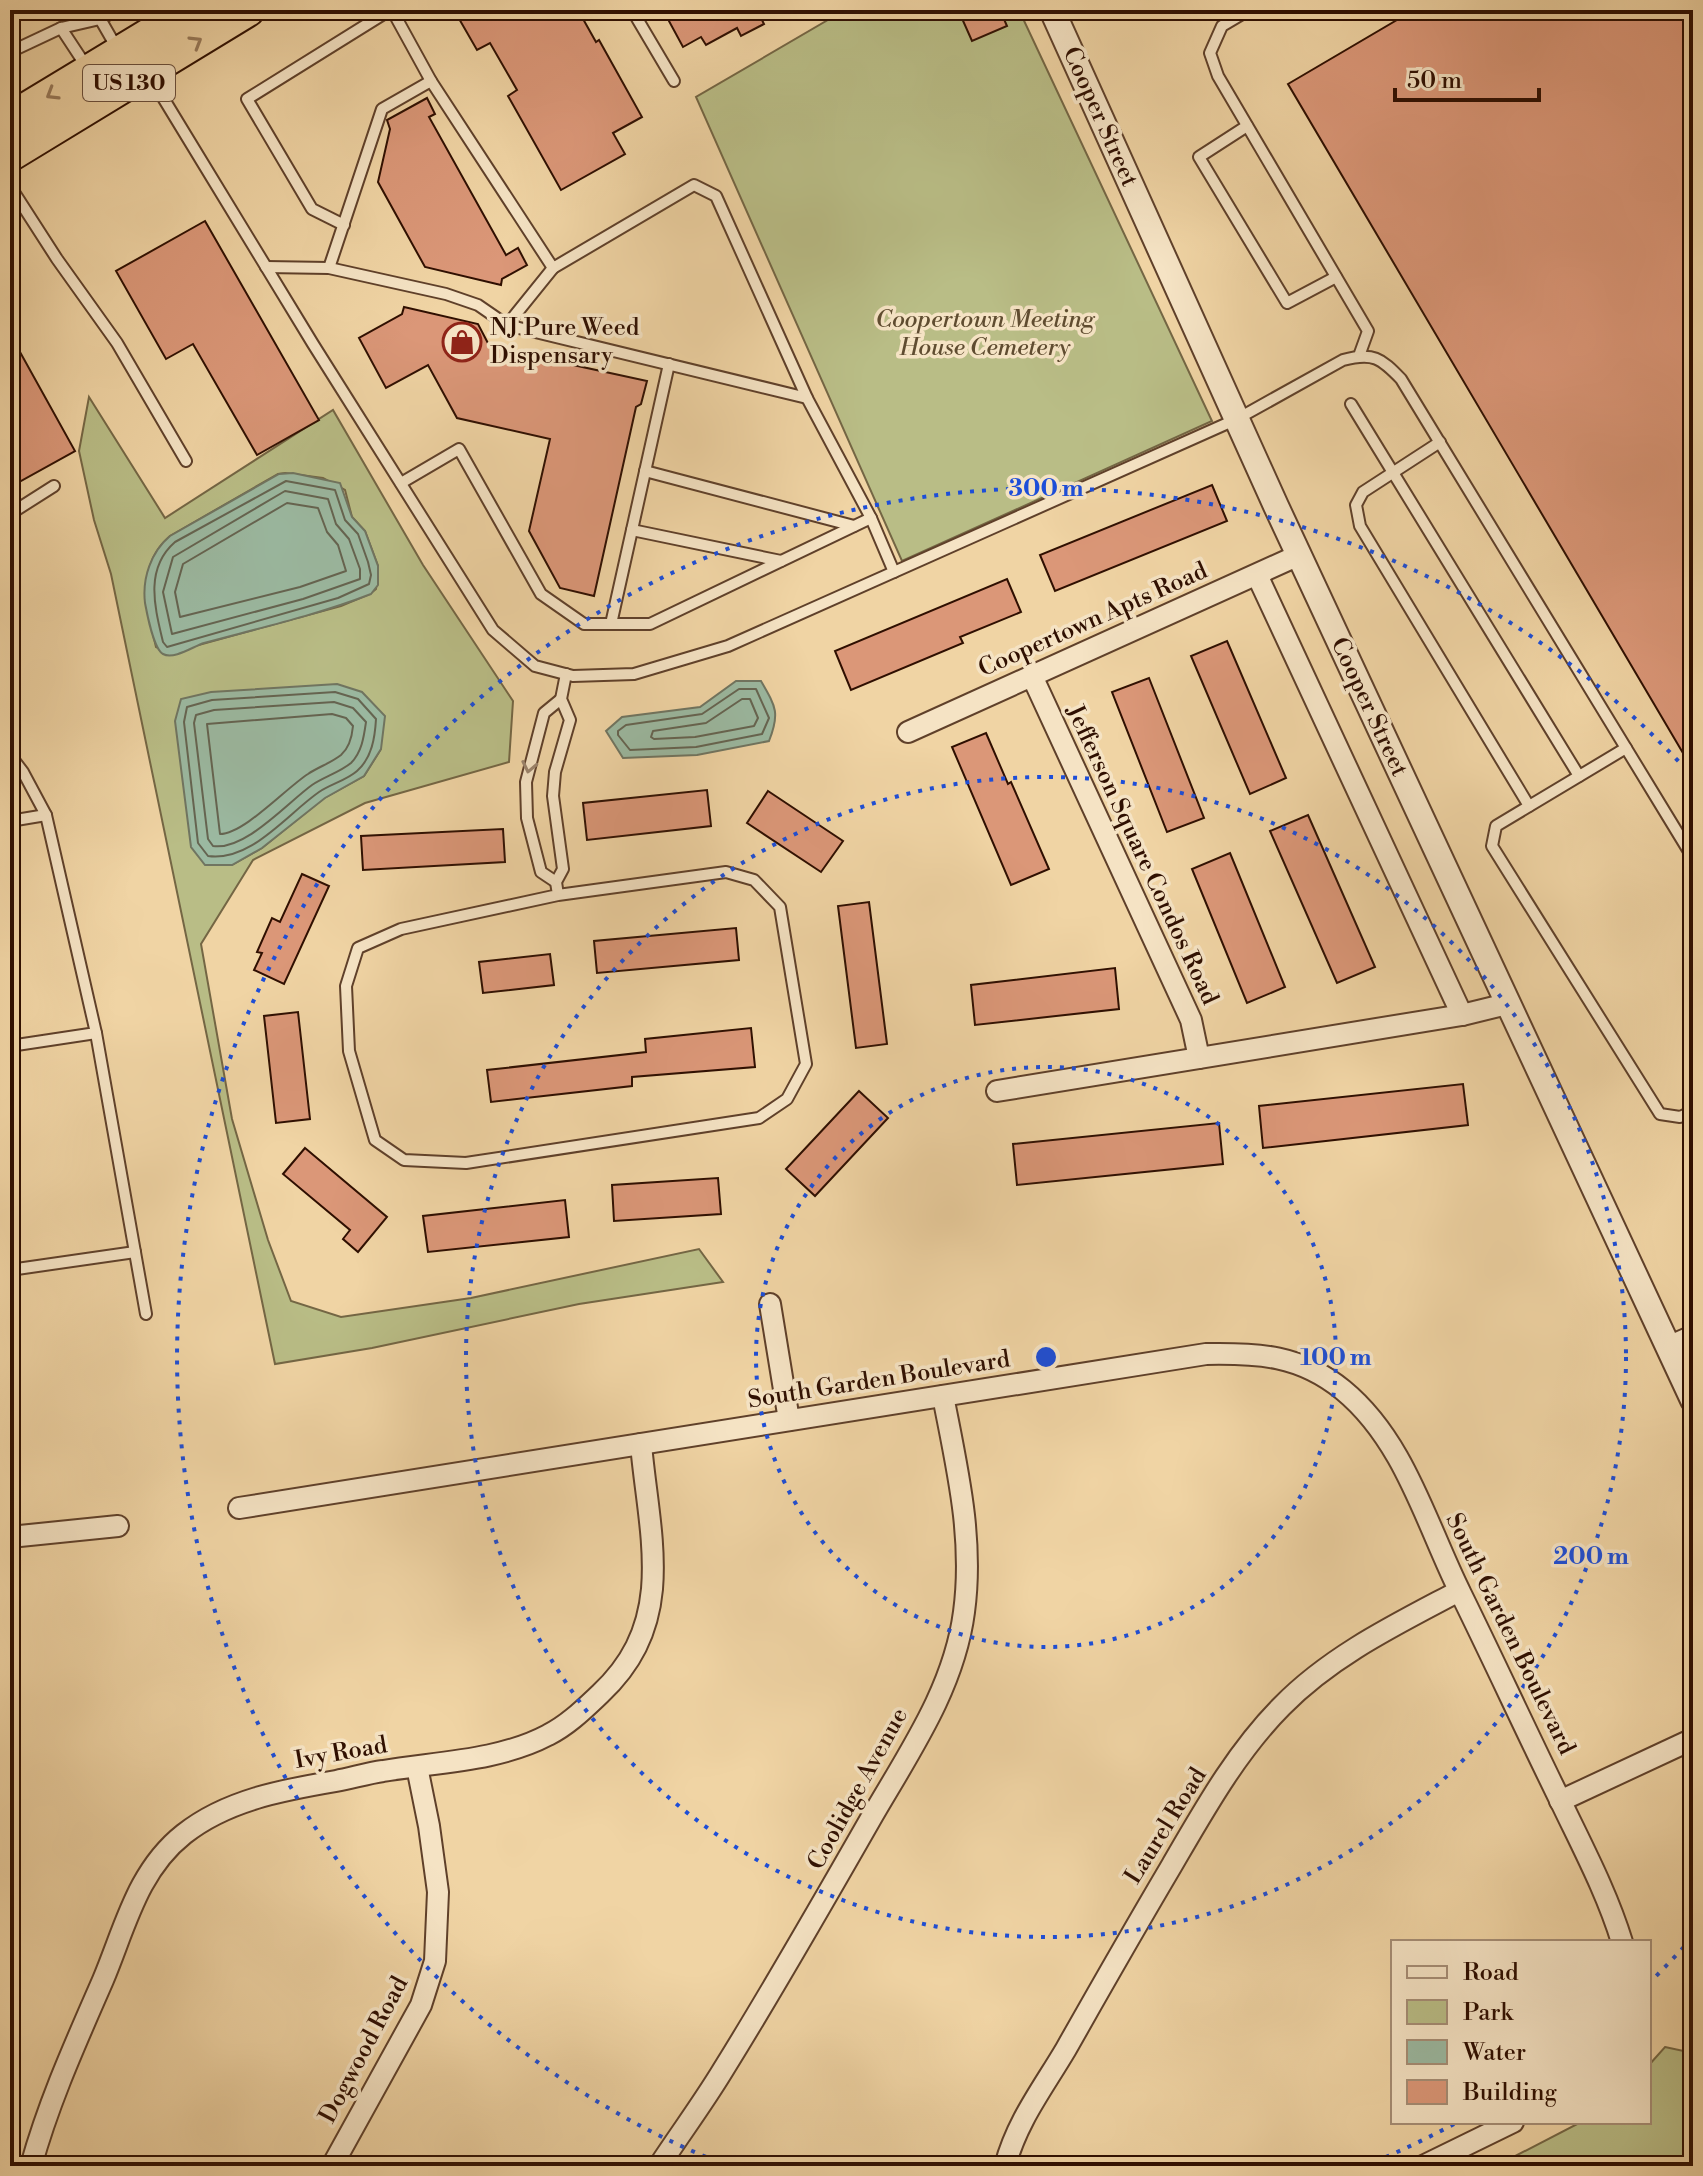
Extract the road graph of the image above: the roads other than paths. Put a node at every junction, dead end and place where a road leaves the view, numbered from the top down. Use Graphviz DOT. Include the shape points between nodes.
graph roads {
  1 [pos="117,10"];
  2 [pos="248,10"];
  3 [pos="391,10"];
  4 [pos="632,10"];
  5 [pos="1052,10"];
  6 [pos="1249,10"];
  7 [pos="177,13"];
  8 [pos="97,15"];
  9 [pos="61,28"];
  10 [pos="10,52"];
  11 [pos="119,53"];
  12 [pos="89,71"];
  13 [pos="147,71"];
  14 [pos="431,81"];
  15 [pos="674,81"];
  16 [pos="10,119"];
  17 [pos="1247,126"];
  18 [pos="10,155"];
  19 [pos="10,186"];
  20 [pos="344,225"];
  21 [pos="266,267"];
  22 [pos="329,268"];
  23 [pos="553,268"];
  24 [pos="1336,277"];
  25 [pos="507,325"];
  26 [pos="1359,356"];
  27 [pos="669,364"];
  28 [pos="807,398"];
  29 [pos="1351,404"];
  30 [pos="1237,419"];
  31 [pos="1440,442"];
  32 [pos="186,461"];
  33 [pos="645,471"];
  34 [pos="1394,472"];
  35 [pos="401,483"];
  36 [pos="54,486"];
  37 [pos="10,514"];
  38 [pos="871,518"];
  39 [pos="854,526"];
  40 [pos="632,530"];
  41 [pos="1299,555"];
  42 [pos="781,561"];
  43 [pos="894,572"];
  44 [pos="1257,575"];
  45 [pos="611,624"];
  46 [pos="566,674"];
  47 [pos="1032,676"];
  48 [pos="561,699"];
  49 [pos="908,732"];
  50 [pos="1626,748"];
  51 [pos="10,755"];
  52 [pos="1579,776"];
  53 [pos="1529,806"];
  54 [pos="46,815"];
  55 [pos="10,821"];
  56 [pos="1693,858"];
  57 [pos="556,882"];
  58 [pos="558,895"];
  59 [pos="1507,1004"];
  60 [pos="1462,1015"];
  61 [pos="96,1033"];
  62 [pos="10,1046"];
  63 [pos="1199,1058"];
  64 [pos="997,1091"];
  65 [pos="1693,1111"];
  66 [pos="135,1252"];
  67 [pos="10,1270"];
  68 [pos="770,1304"];
  69 [pos="146,1314"];
  70 [pos="1693,1336"];
  71 [pos="1678,1349"];
  72 [pos="943,1396"];
  73 [pos="1693,1400"];
  74 [pos="789,1420"];
  75 [pos="641,1444"];
  76 [pos="239,1508"];
  77 [pos="118,1526"];
  78 [pos="10,1537"];
  79 [pos="1459,1591"];
  80 [pos="1693,1739"];
  81 [pos="417,1767"];
  82 [pos="1560,1801"];
  83 [pos="1621,1940"];
  84 [pos="1509,2124"];
  85 [pos="31,2166"];
  86 [pos="332,2166"];
  87 [pos="659,2166"];
  88 [pos="1005,2166"];
  89 [pos="1424,2166"];
  1 -- 8 [label="lane"];
  13 -- 2 [label="highway, US 130, one-way"];
  3 -- 14 [label="lane"];
  3 -- 20 [label="lane" via="247,99 312,209"];
  4 -- 15 [label="lane"];
  5 -- 30 [label="street, Cooper Street"];
  6 -- 17 [label="lane" via="1222,26 1210,53"];
  7 -- 11 [label="highway, US 130"];
  8 -- 9 [label="lane"];
  8 -- 11 [label="lane"];
  9 -- 10 [label="lane"];
  9 -- 12 [label="lane"];
  11 -- 12 [label="highway, US 130"];
  12 -- 16 [label="highway, US 130, one-way"];
  13 -- 18 [label="highway, US 130"];
  13 -- 21 [label="lane"];
  14 -- 20 [label="lane" via="382,109"];
  14 -- 23 [label="lane"];
  17 -- 24 [label="lane"];
  17 -- 24 [label="lane" via="1199,157 1287,303"];
  19 -- 32 [label="lane" via="117,343"];
  20 -- 22 [label="lane"];
  21 -- 22 [label="lane"];
  21 -- 35 [label="lane"];
  22 -- 25 [label="lane" via="446,294 478,305"];
  23 -- 25 [label="lane"];
  23 -- 28 [label="lane" via="694,185 716,196"];
  24 -- 26 [label="lane" via="1368,331"];
  25 -- 27 [label="lane"];
  26 -- 30 [label="lane"];
  26 -- 31 [label="lane" via="1381,358 1401,379"];
  27 -- 28 [label="lane"];
  27 -- 33 [label="lane"];
  28 -- 38 [label="lane"];
  29 -- 34 [label="lane"];
  30 -- 41 [label="street, Cooper Street"];
  30 -- 43 [label="lane"];
  31 -- 34 [label="lane"];
  31 -- 50 [label="lane"];
  33 -- 39 [label="lane"];
  33 -- 40 [label="lane"];
  34 -- 52 [label="lane"];
  34 -- 53 [label="lane" via="1363,492 1356,505 1360,526"];
  35 -- 45 [label="lane" via="459,449 541,594 584,624"];
  35 -- 46 [label="lane" via="493,630 535,666"];
  36 -- 37 [label="lane"];
  38 -- 39 [label="lane"];
  38 -- 43 [label="lane"];
  39 -- 42 [label="lane"];
  40 -- 42 [label="lane"];
  40 -- 45 [label="lane"];
  41 -- 44 [label="street, Coopertown Apts Road"];
  41 -- 59 [label="street, Cooper Street"];
  42 -- 45 [label="lane" via="650,624"];
  43 -- 46 [label="lane" via="728,646 634,674"];
  44 -- 47 [label="street, Coopertown Apts Road"];
  44 -- 60 [label="street"];
  46 -- 48 [label="lane"];
  47 -- 49 [label="street, Coopertown Apts Road"];
  47 -- 63 [label="street, Jefferson Square Condos Road" via="1191,1020"];
  48 -- 57 [label="lane" via="570,720 555,772 555,824 563,869"];
  48 -- 57 [label="lane, one-way" via="544,713 526,782 527,818 541,872"];
  50 -- 52 [label="lane"];
  50 -- 56 [label="lane"];
  51 -- 54 [label="lane"];
  52 -- 53 [label="lane"];
  53 -- 65 [label="lane" via="1496,826 1492,846 1660,1114 1680,1117"];
  54 -- 55 [label="lane"];
  54 -- 61 [label="lane"];
  57 -- 58 [label="lane"];
  58 -- 58 [label="lane" via="401,929 358,948 346,986 349,1051 375,1140 404,1160 466,1163 759,1118 787,1099 806,1064 780,907 754,880 726,872"];
  59 -- 60 [label="street"];
  59 -- 71 [label="street, Cooper Street"];
  60 -- 63 [label="street"];
  61 -- 62 [label="lane"];
  61 -- 66 [label="lane"];
  63 -- 64 [label="street"];
  66 -- 67 [label="lane"];
  66 -- 69 [label="lane"];
  68 -- 74 [label="street"];
  70 -- 71 [label="street"];
  71 -- 73 [label="street, Cooper Street"];
  72 -- 74 [label="street, South Garden Boulevard"];
  72 -- 79 [label="street, South Garden Boulevard" via="1206,1354 1251,1354 1312,1368 1361,1406 1398,1456"];
  72 -- 87 [label="street, Coolidge Avenue" via="967,1555 964,1613 949,1674 818,1912"];
  74 -- 75 [label="street, South Garden Boulevard"];
  75 -- 76 [label="street, South Garden Boulevard"];
  75 -- 81 [label="street, Ivy Road" via="652,1587 643,1634 621,1673 547,1736 502,1751"];
  77 -- 78 [label="street"];
  79 -- 82 [label="street, South Garden Boulevard"];
  79 -- 88 [label="street, Laurel Road" via="1399,1621 1323,1670 1282,1705 1247,1747 1199,1818 1027,2109"];
  80 -- 82 [label="street"];
  81 -- 85 [label="street, Ivy Road" via="267,1794 223,1811 167,1850 131,1906 58,2082"];
  81 -- 86 [label="street, Dogwood Road" via="438,1892 435,1961 421,2005"];
  82 -- 83 [label="street, South Garden Boulevard"];
  84 -- 89 [label="street"];
}
